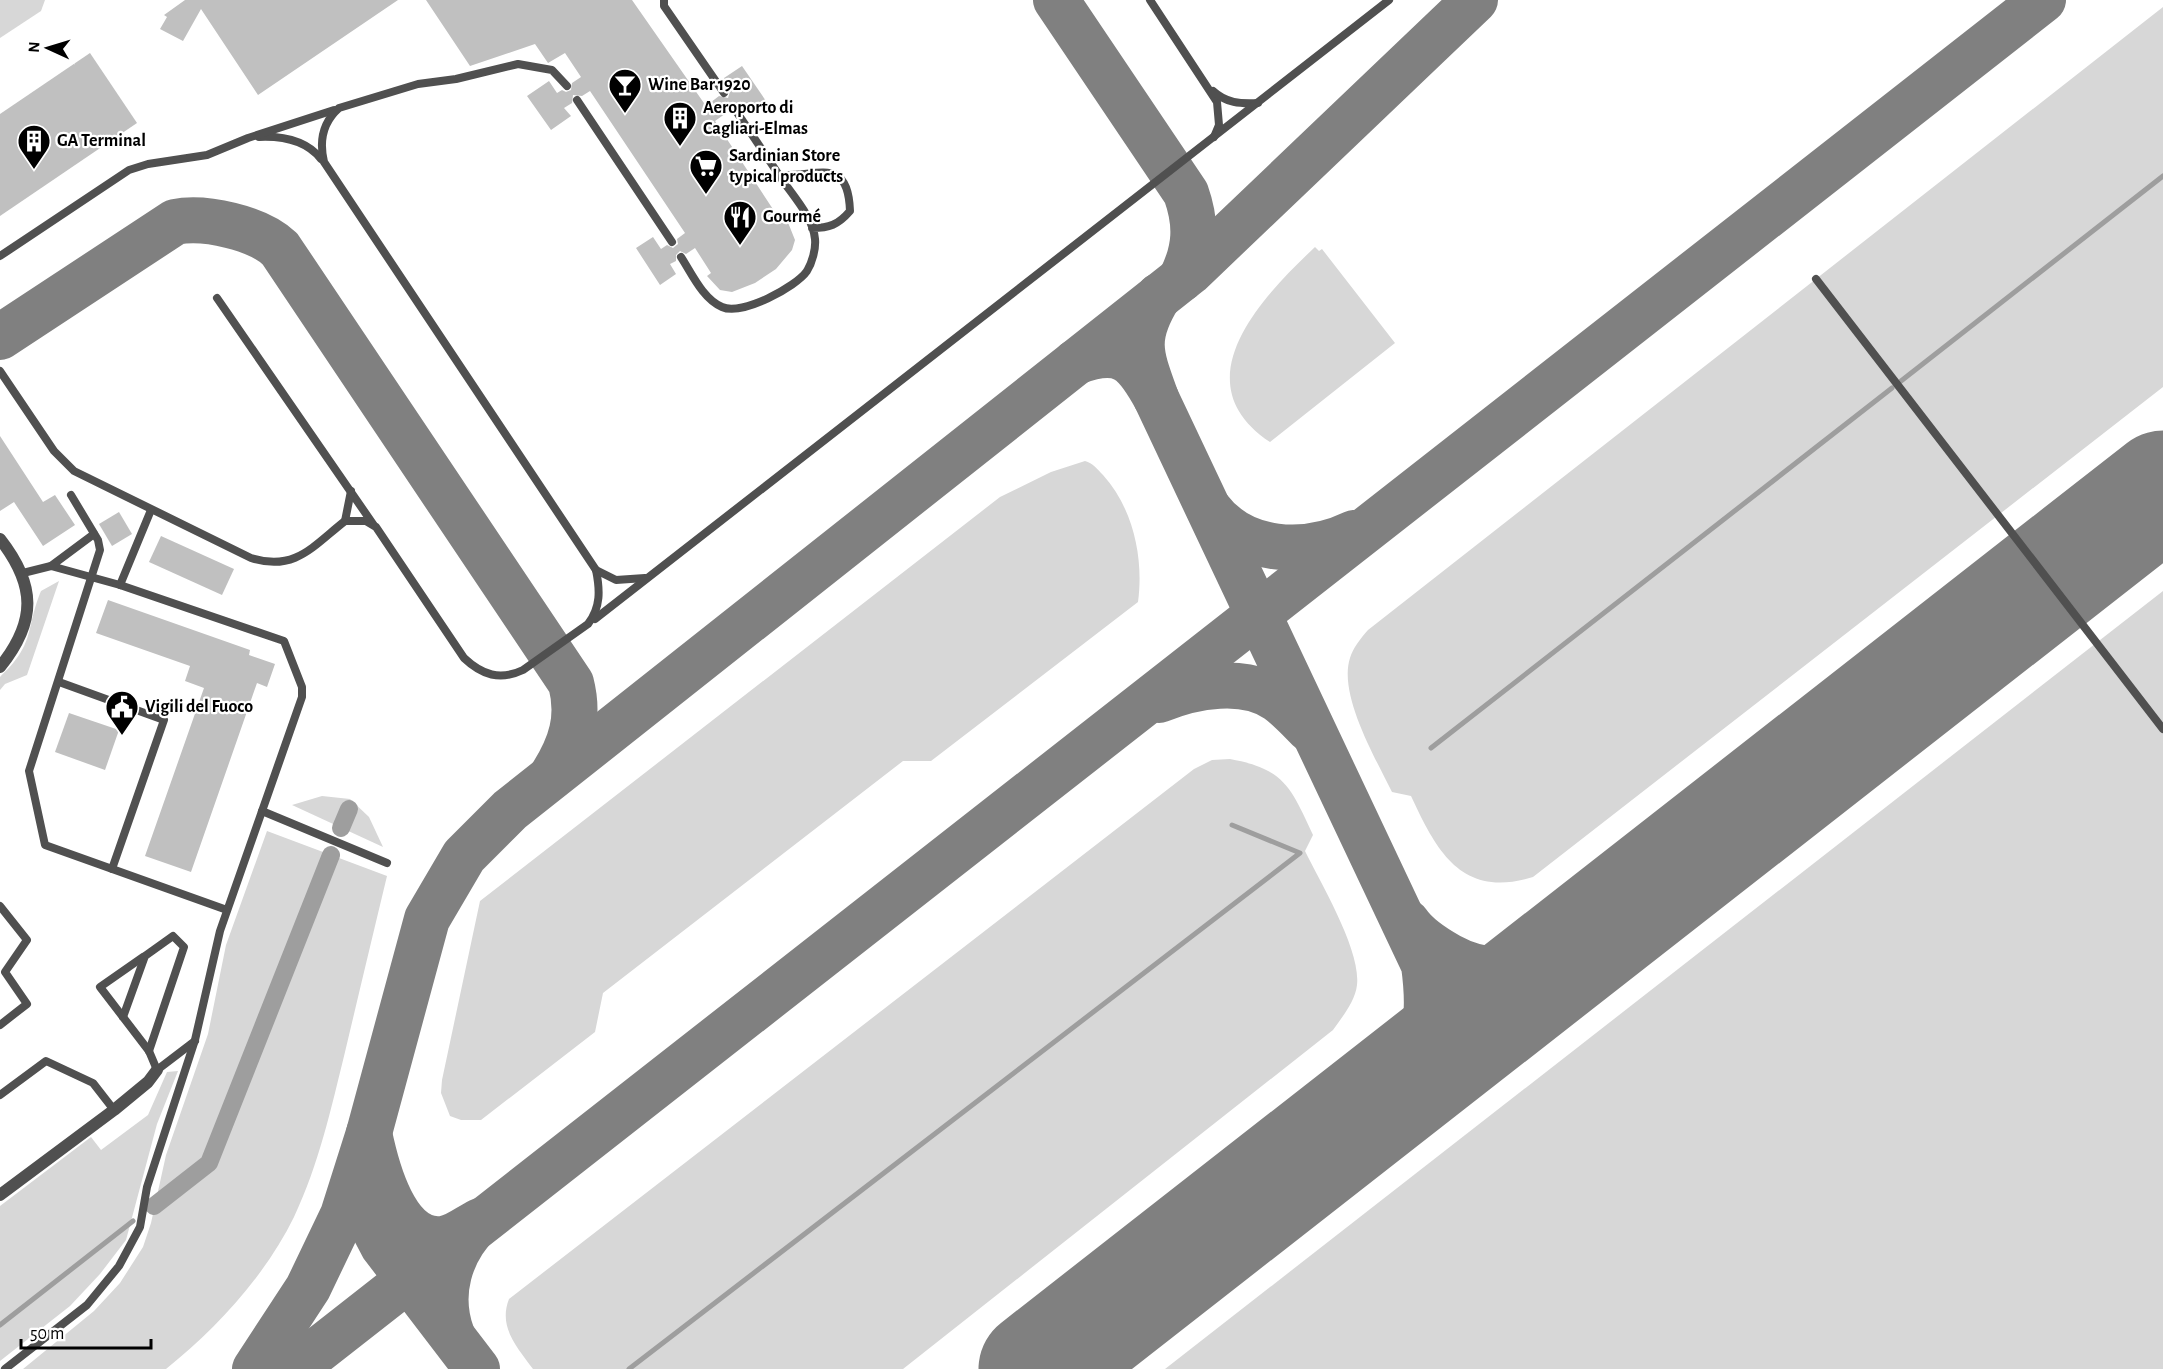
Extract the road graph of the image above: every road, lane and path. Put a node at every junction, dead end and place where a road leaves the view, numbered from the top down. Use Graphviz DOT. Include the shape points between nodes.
graph roads {
  1 [pos="664,0"];
  2 [pos="1150,0"];
  3 [pos="1389,0"];
  4 [pos="1208,85"];
  5 [pos="567,86"];
  6 [pos="724,93"];
  7 [pos="577,100"];
  8 [pos="1258,103"];
  9 [pos="339,108"];
  10 [pos="734,108"];
  11 [pos="248,138"];
  12 [pos="1213,138"];
  13 [pos="324,162"];
  14 [pos="779,175"];
  15 [pos="812,228"];
  16 [pos="672,242"];
  17 [pos="0,256"];
  18 [pos="681,257"];
  19 [pos="1816,279"];
  20 [pos="217,298"];
  21 [pos="0,371"];
  22 [pos="351,491"];
  23 [pos="71,495"];
  24 [pos="151,510"];
  25 [pos="345,521"];
  26 [pos="376,527"];
  27 [pos="94,534"];
  28 [pos="0,539"];
  29 [pos="51,566"];
  30 [pos="596,570"];
  31 [pos="23,573"];
  32 [pos="94,577"];
  33 [pos="646,578"];
  34 [pos="120,585"];
  35 [pos="588,624"];
  36 [pos="0,667"];
  37 [pos="59,682"];
  38 [pos="2163,729"];
  39 [pos="262,811"];
  40 [pos="387,863"];
  41 [pos="112,869"];
  42 [pos="0,906"];
  43 [pos="227,910"];
  44 [pos="145,956"];
  45 [pos="123,1017"];
  46 [pos="0,1025"];
  47 [pos="195,1040"];
  48 [pos="149,1051"];
  49 [pos="157,1070"];
  50 [pos="0,1095"];
  51 [pos="114,1110"];
  52 [pos="0,1195"];
  53 [pos="5,1369"];
  1 -- 6 [label="lane" via="664,6"];
  2 -- 4 [label="lane"];
  3 -- 8 [label="lane"];
  4 -- 8 [label="lane" via="1221,98"];
  4 -- 12 [label="lane" via="1220,115"];
  5 -- 9 [label="lane" via="552,70 518,64 418,84"];
  7 -- 16 [label="lane"];
  8 -- 12 [label="lane"];
  9 -- 11 [label="lane"];
  9 -- 13 [label="lane" via="330,116 321,140"];
  10 -- 14 [label="lane"];
  11 -- 13 [label="lane" via="296,141 315,151"];
  11 -- 17 [label="lane" via="207,156 129,170"];
  12 -- 33 [label="lane"];
  13 -- 30 [label="lane"];
  14 -- 15 [label="lane"];
  14 -- 15 [label="lane" via="831,171 841,177 849,193 850,211 830,228"];
  15 -- 18 [label="lane" via="814,255 806,273 759,305 744,309 721,307 710,299"];
  19 -- 38 [label="lane"];
  20 -- 22 [label="lane"];
  21 -- 24 [label="lane" via="54,451 74,471"];
  22 -- 25 [label="lane"];
  22 -- 26 [label="lane"];
  23 -- 27 [label="lane"];
  24 -- 25 [label="lane" via="269,564 284,563 303,554"];
  24 -- 34 [label="lane"];
  25 -- 26 [label="lane" via="366,522"];
  26 -- 35 [label="lane" via="464,658 485,674 512,676"];
  27 -- 29 [label="lane"];
  27 -- 32 [label="lane" via="100,550"];
  28 -- 31 [label="street"];
  29 -- 31 [label="lane"];
  29 -- 32 [label="lane"];
  30 -- 33 [label="lane" via="616,580"];
  30 -- 35 [label="lane" via="598,602"];
  31 -- 36 [label="street" via="27,614 17,647"];
  32 -- 34 [label="lane"];
  32 -- 37 [label="lane"];
  33 -- 35 [label="lane"];
  34 -- 39 [label="lane" via="288,645 302,697"];
  37 -- 41 [label="lane" via="29,771 45,845"];
  37 -- 41 [label="lane" via="164,720"];
  39 -- 40 [label="lane"];
  39 -- 43 [label="lane"];
  41 -- 43 [label="lane"];
  42 -- 46 [label="lane" via="27,940 5,972 27,1004"];
  43 -- 47 [label="lane"];
  44 -- 45 [label="lane"];
  44 -- 45 [label="lane" via="100,987"];
  44 -- 48 [label="lane" via="173,936 184,947"];
  45 -- 48 [label="lane"];
  47 -- 49 [label="lane"];
  47 -- 53 [label="lane" via="130,1250 87,1305"];
  48 -- 49 [label="lane"];
  49 -- 51 [label="street"];
  50 -- 51 [label="lane" via="46,1061 93,1083"];
  51 -- 52 [label="street"];
}
